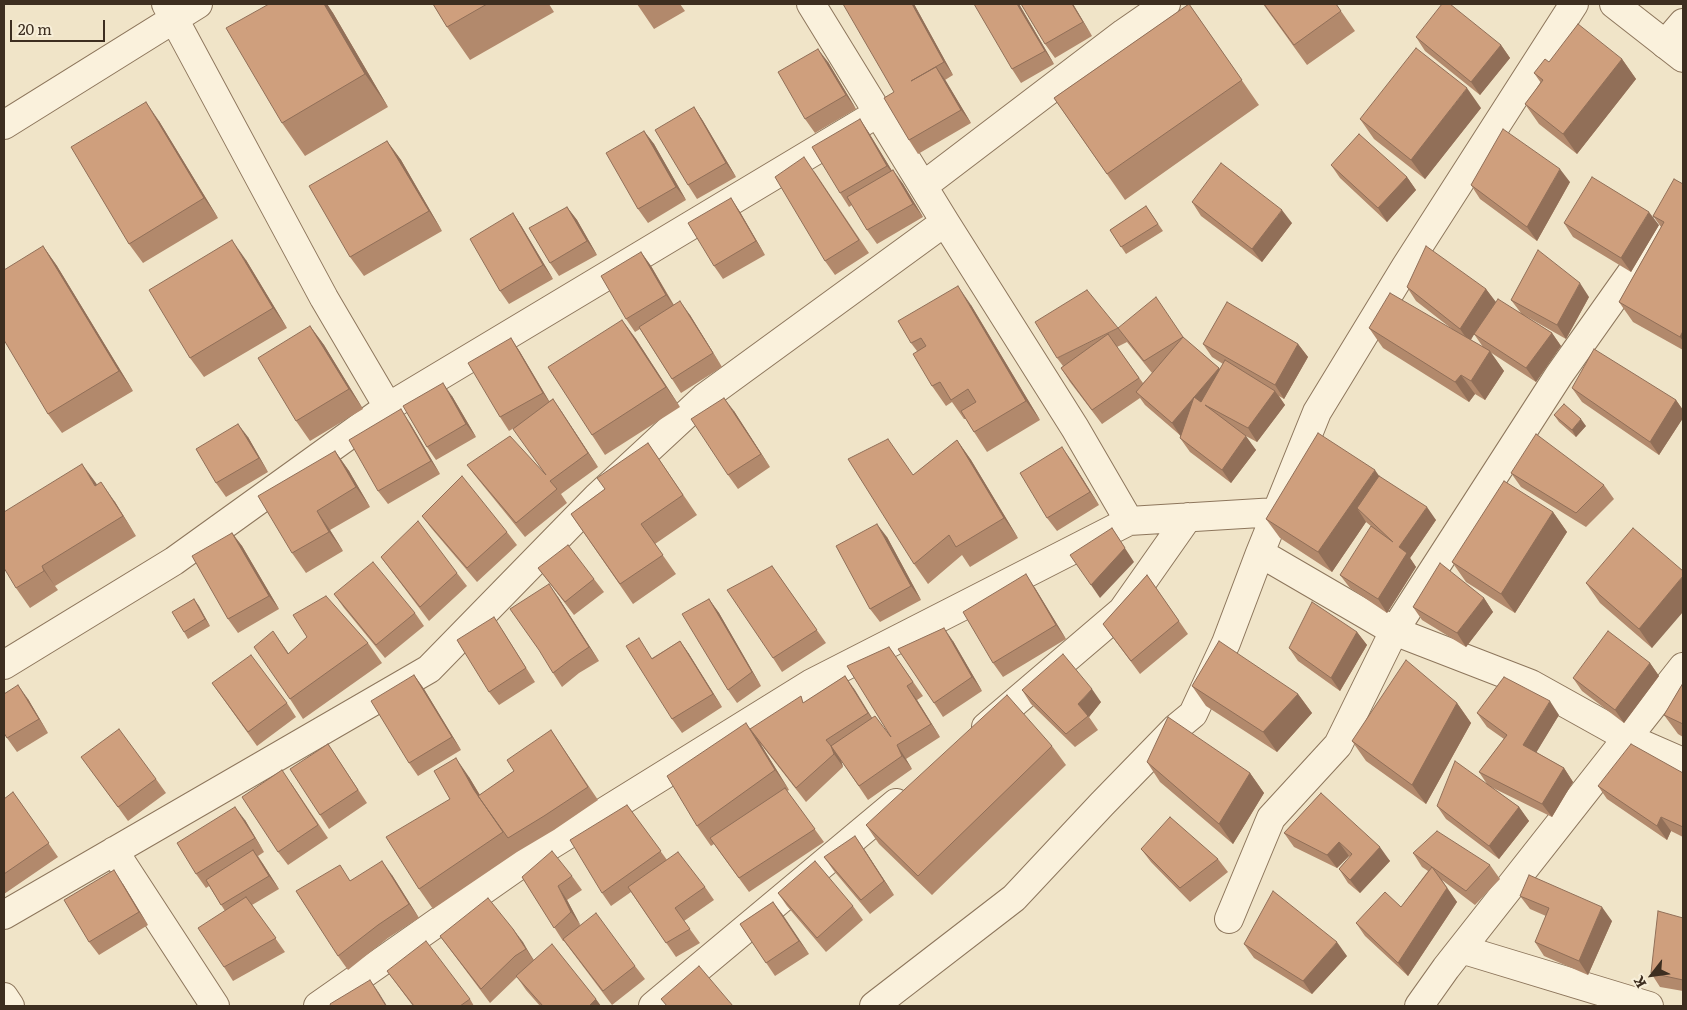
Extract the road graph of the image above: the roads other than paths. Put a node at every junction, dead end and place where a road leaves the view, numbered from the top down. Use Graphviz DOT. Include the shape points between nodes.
graph roads {
  1 [pos="198,4"];
  2 [pos="811,4"];
  3 [pos="1166,4"];
  4 [pos="1574,4"];
  5 [pos="1614,4"];
  6 [pos="170,11"];
  7 [pos="1683,23"];
  8 [pos="1674,51"];
  9 [pos="878,113"];
  10 [pos="4,125"];
  11 [pos="923,186"];
  12 [pos="1683,200"];
  13 [pos="945,222"];
  14 [pos="388,407"];
  15 [pos="1276,512"];
  16 [pos="1188,517"];
  17 [pos="1129,521"];
  18 [pos="1260,553"];
  19 [pos="1394,631"];
  20 [pos="4,664"];
  21 [pos="1683,667"];
  22 [pos="1628,738"];
  23 [pos="971,740"];
  24 [pos="1683,762"];
  25 [pos="918,784"];
  26 [pos="114,851"];
  27 [pos="4,915"];
  28 [pos="1229,920"];
  29 [pos="1461,949"];
  30 [pos="4,996"];
  31 [pos="10,1006"];
  32 [pos="215,1006"];
  33 [pos="318,1006"];
  34 [pos="653,1006"];
  35 [pos="874,1006"];
  36 [pos="1419,1006"];
  37 [pos="1649,1006"];
  1 -- 6 [label="street"];
  2 -- 9 [label="street"];
  3 -- 11 [label="street"];
  4 -- 15 [label="street" via="1316,412"];
  5 -- 8 [label="street"];
  6 -- 10 [label="street"];
  6 -- 14 [label="street" via="324,298"];
  7 -- 8 [label="street"];
  9 -- 11 [label="street"];
  9 -- 14 [label="street"];
  11 -- 13 [label="street"];
  12 -- 19 [label="street" via="1559,375"];
  13 -- 17 [label="street" via="1076,428"];
  13 -- 26 [label="street" via="705,397 597,497 429,669"];
  14 -- 20 [label="street" via="174,561"];
  15 -- 16 [label="street"];
  15 -- 18 [label="street"];
  16 -- 17 [label="street"];
  16 -- 23 [label="street" via="1122,612"];
  17 -- 33 [label="street" via="812,683 525,861"];
  18 -- 19 [label="street"];
  18 -- 35 [label="street" via="1226,643 1193,714 1014,898"];
  19 -- 22 [label="street" via="1531,684"];
  19 -- 28 [label="street" via="1338,744 1271,818"];
  21 -- 22 [label="street"];
  22 -- 24 [label="street"];
  22 -- 29 [label="street"];
  25 -- 34 [label="street"];
  26 -- 27 [label="street"];
  26 -- 32 [label="street"];
  29 -- 36 [label="street"];
  29 -- 37 [label="street"];
  30 -- 31 [label="street"];
}
